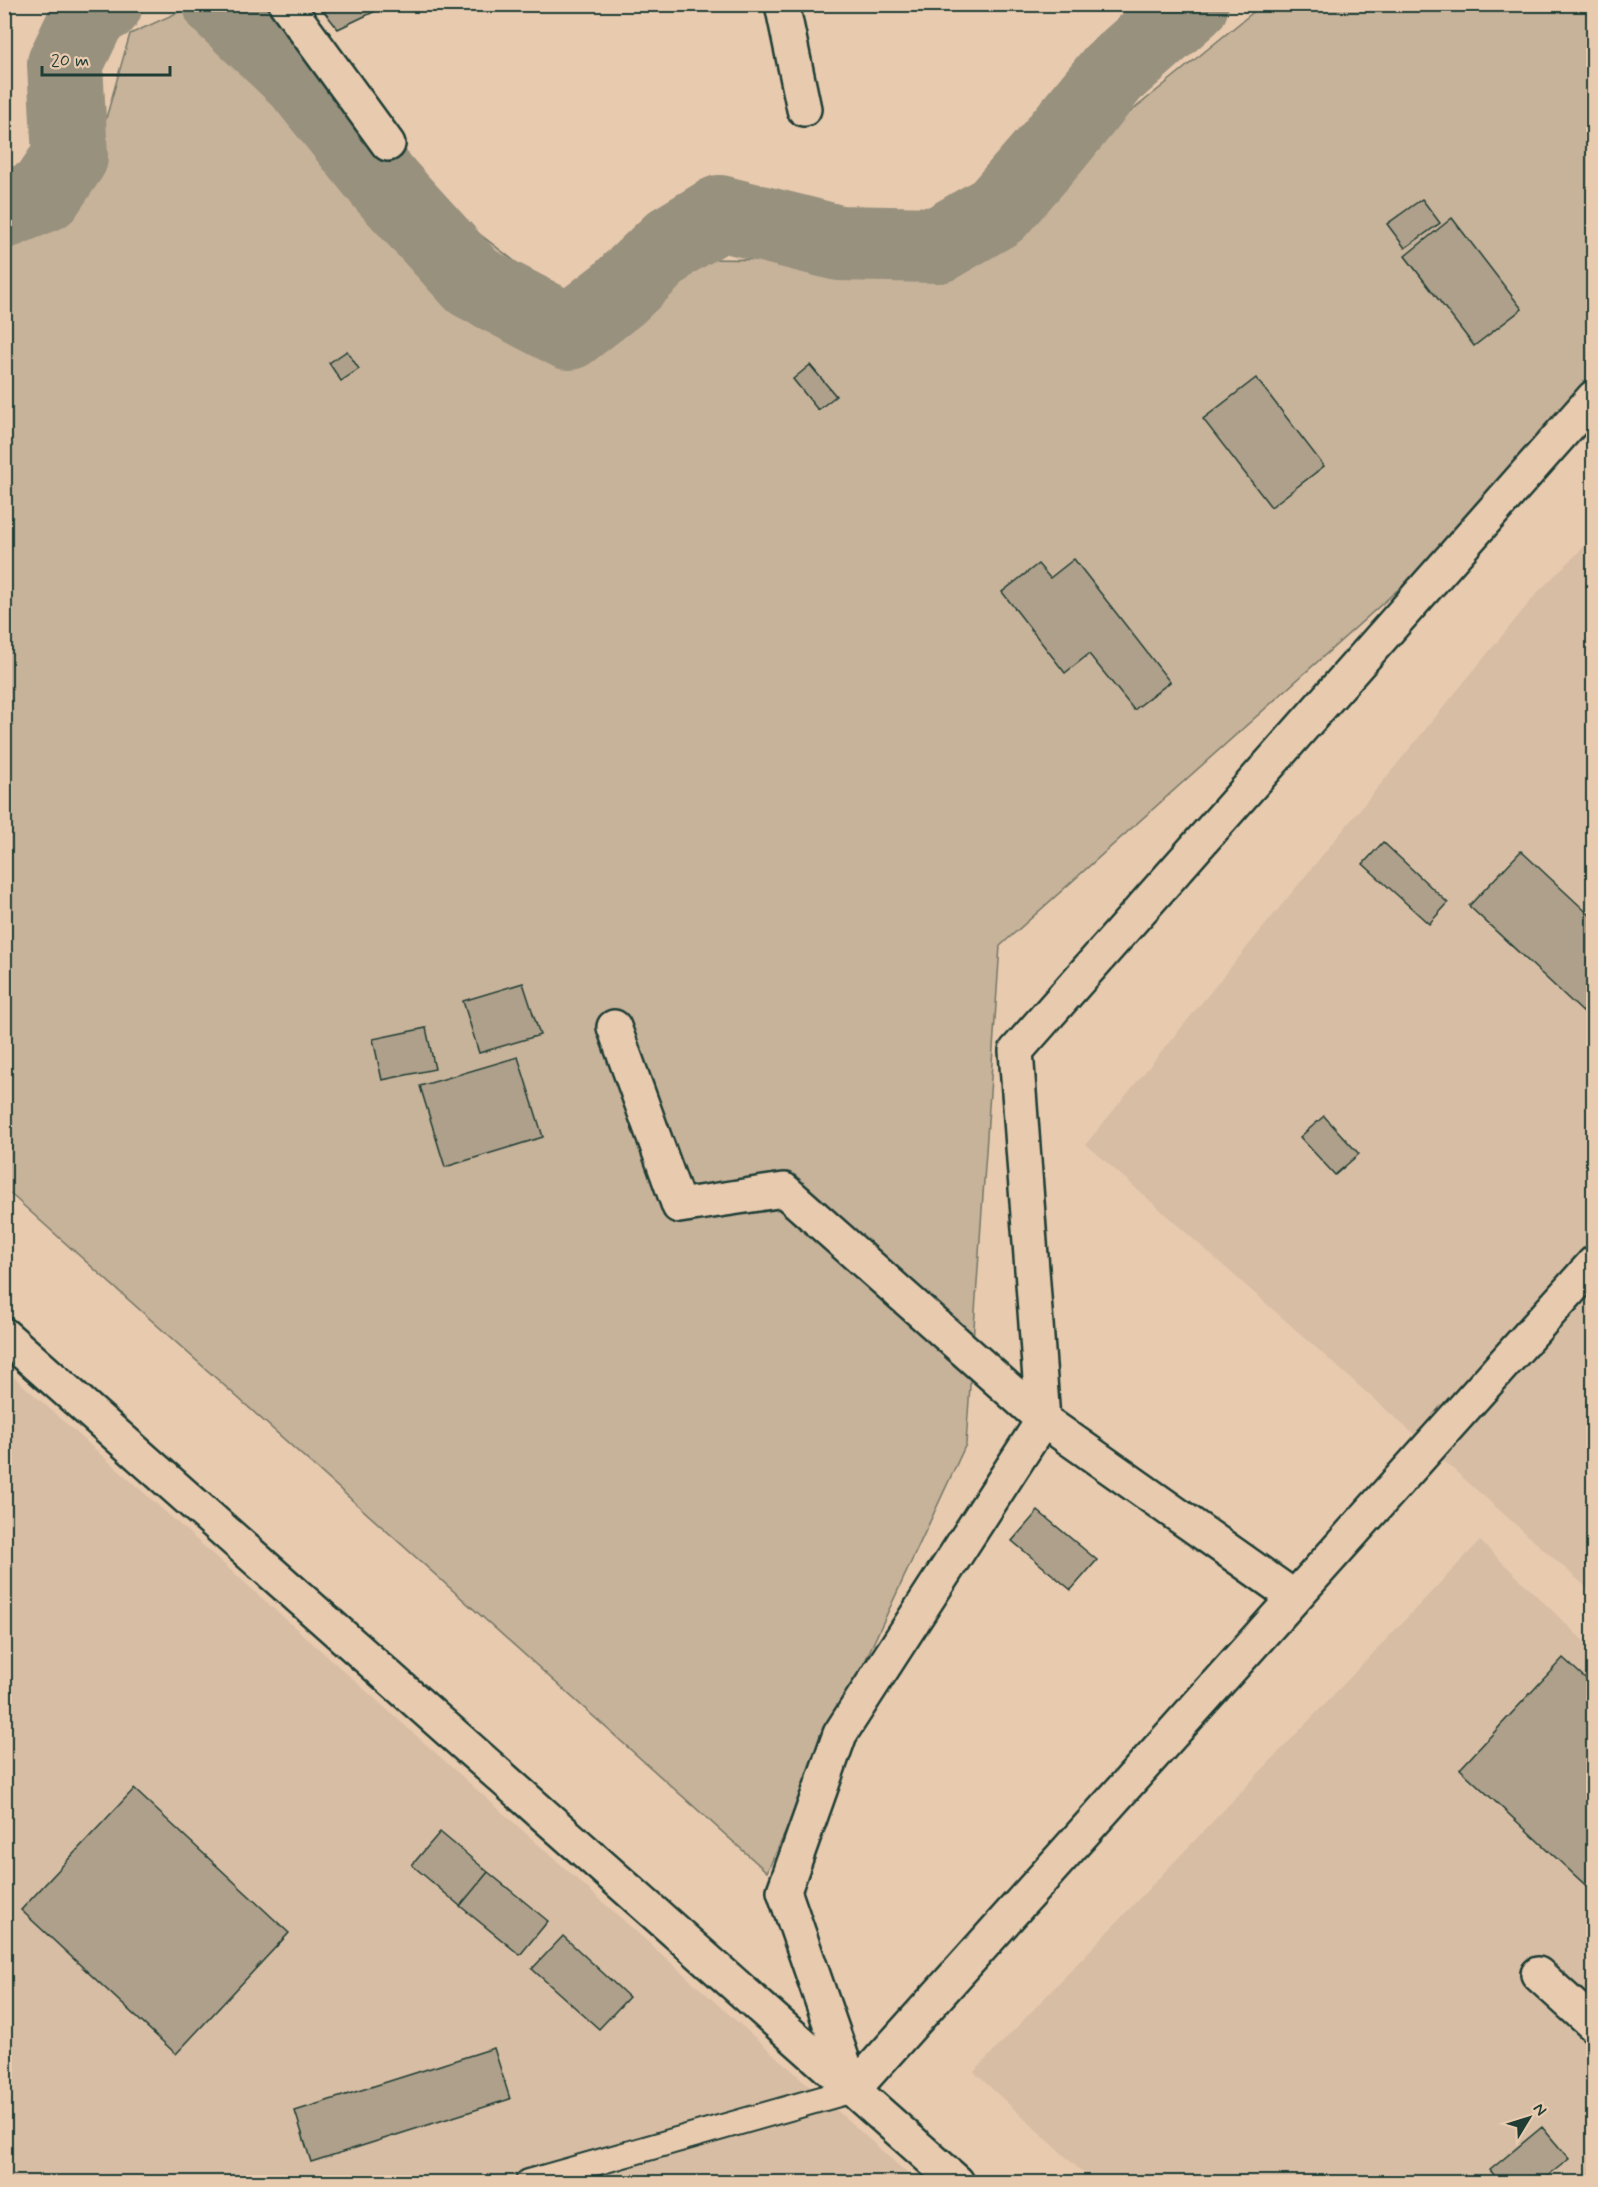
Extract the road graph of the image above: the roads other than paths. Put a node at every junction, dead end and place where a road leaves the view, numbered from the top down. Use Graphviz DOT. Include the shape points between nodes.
graph roads {
  1 [pos="286,4"];
  2 [pos="782,4"];
  3 [pos="804,109"];
  4 [pos="388,144"];
  5 [pos="1593,397"];
  6 [pos="614,1027"];
  7 [pos="1593,1263"];
  8 [pos="4,1335"];
  9 [pos="1043,1420"];
  10 [pos="1294,1597"];
  11 [pos="1538,1974"];
  12 [pos="1593,2025"];
  13 [pos="853,2090"];
  14 [pos="528,2182"];
  15 [pos="957,2182"];
  1 -- 4 [label="street"];
  2 -- 3 [label="street"];
  5 -- 9 [label="street" via="1016,1051"];
  6 -- 9 [label="street" via="679,1206 784,1190"];
  7 -- 10 [label="street"];
  8 -- 13 [label="street"];
  9 -- 10 [label="street"];
  9 -- 13 [label="street" via="840,1734 784,1891"];
  10 -- 13 [label="street"];
  11 -- 12 [label="street"];
  13 -- 14 [label="lane"];
  13 -- 15 [label="street"];
}
